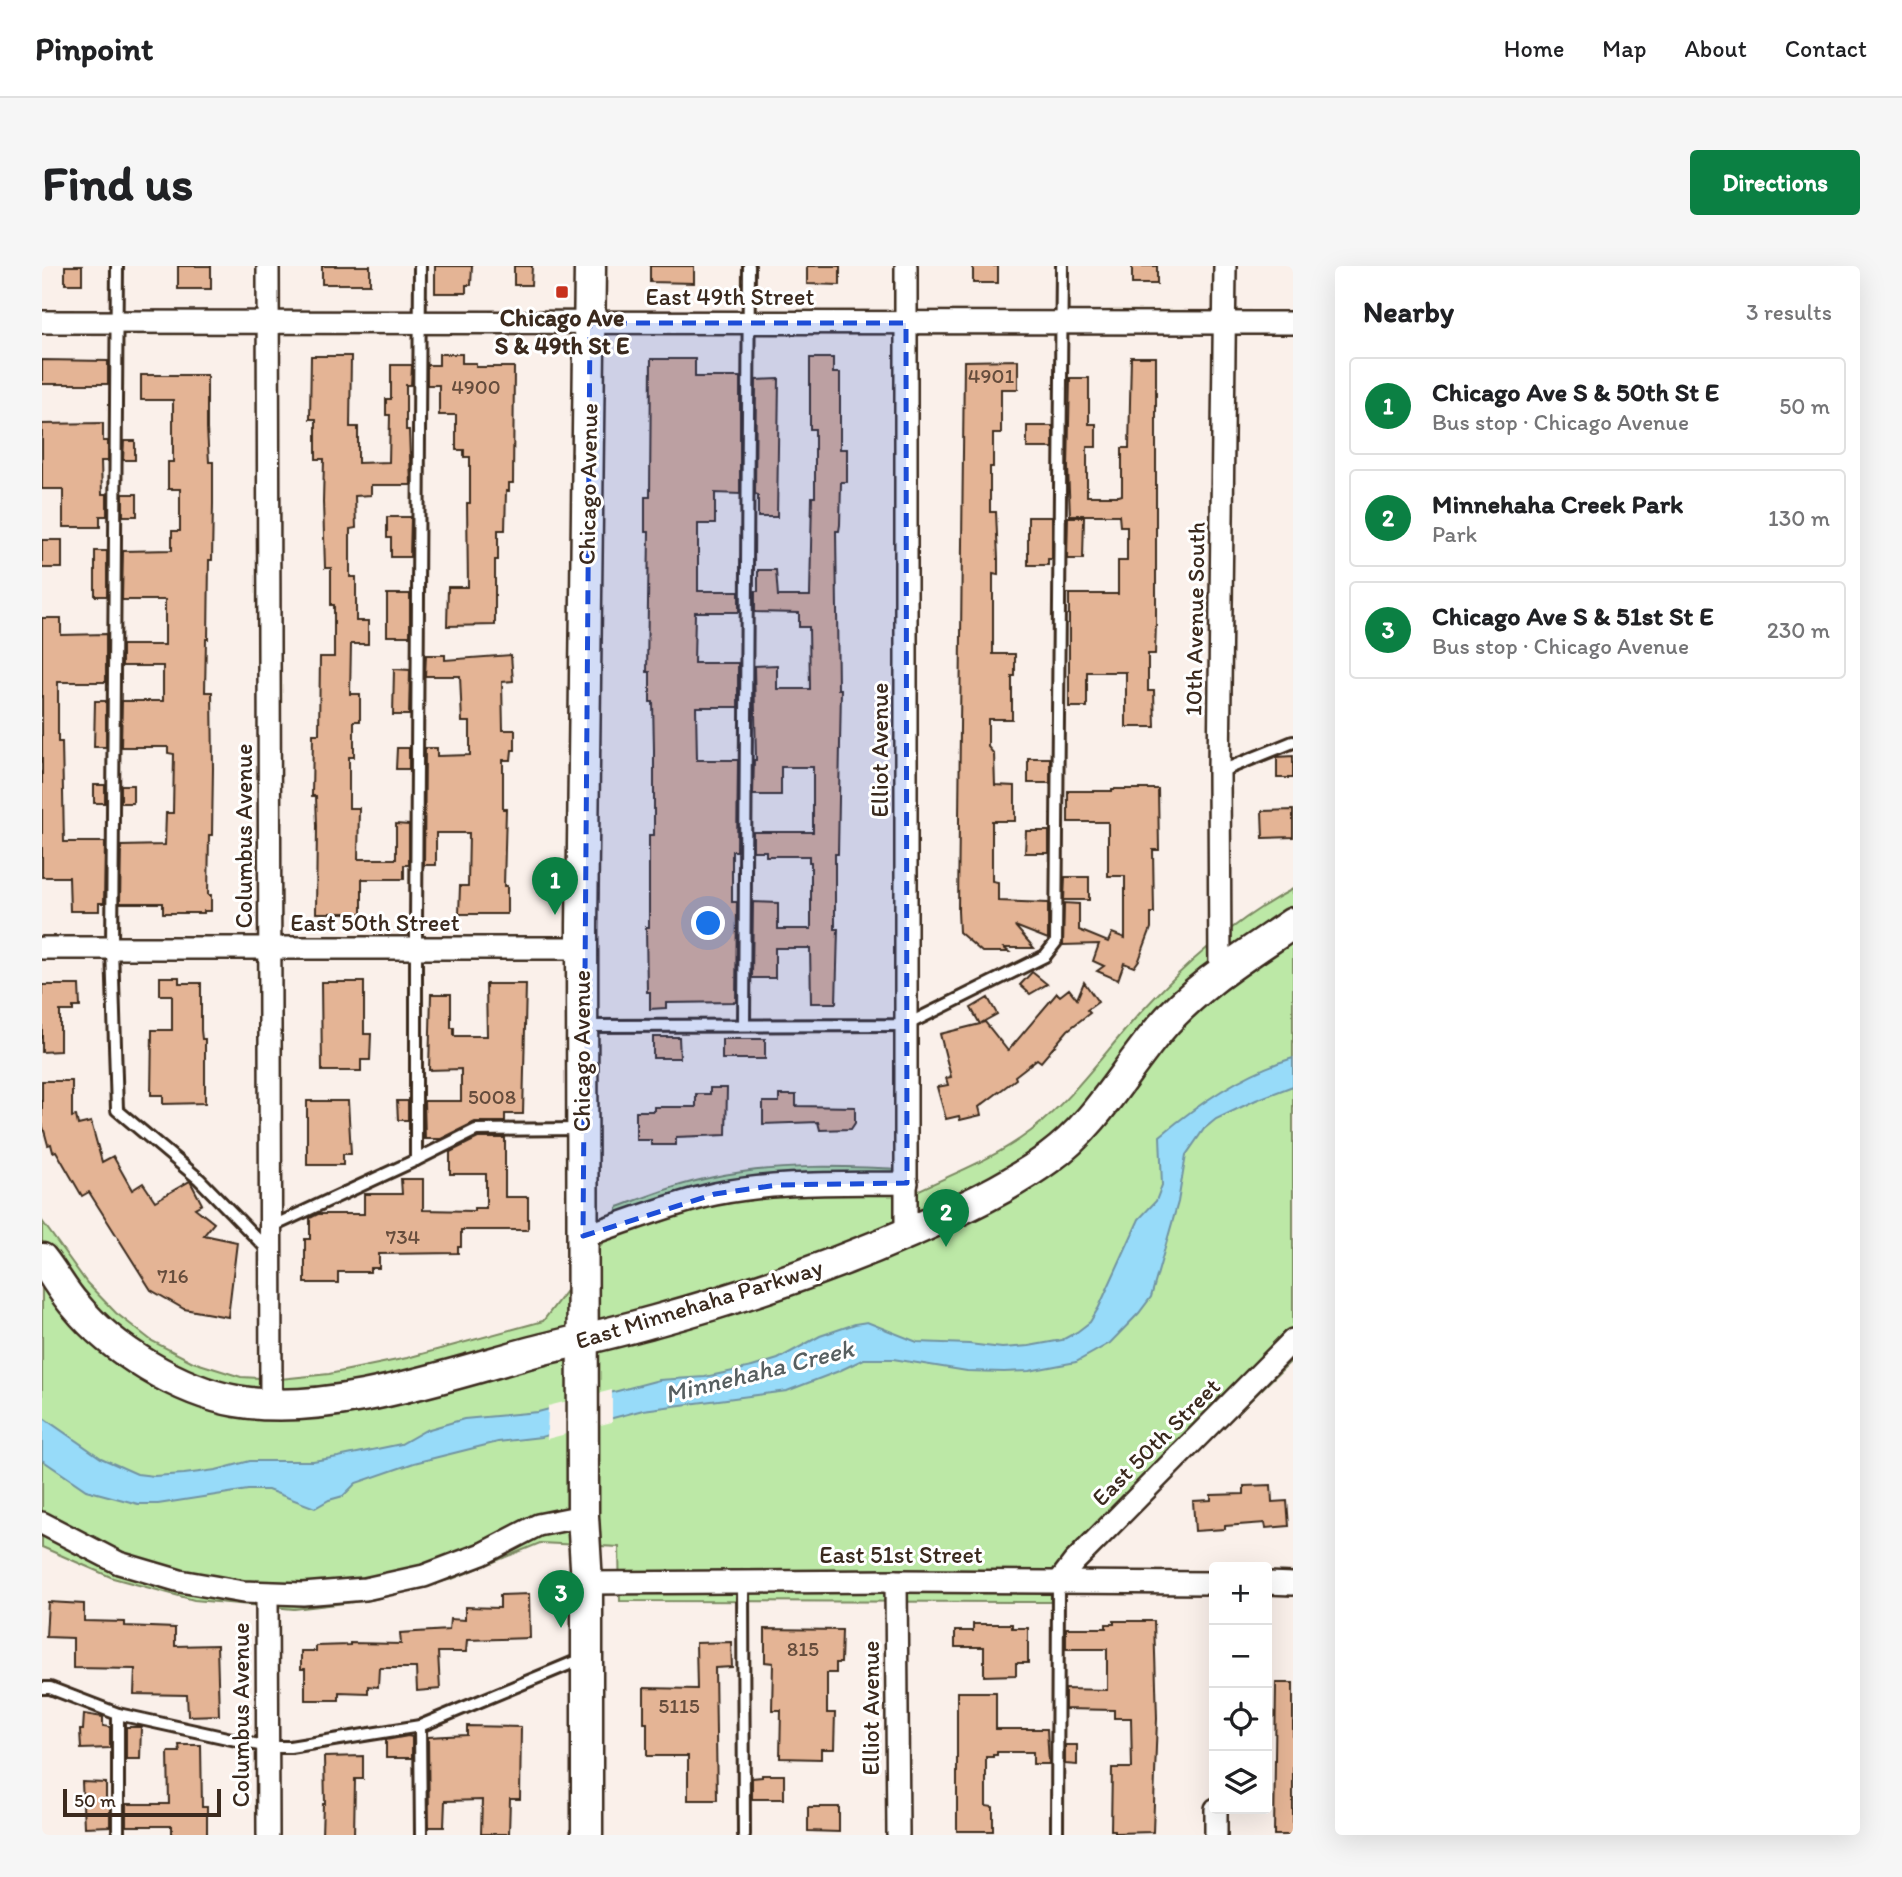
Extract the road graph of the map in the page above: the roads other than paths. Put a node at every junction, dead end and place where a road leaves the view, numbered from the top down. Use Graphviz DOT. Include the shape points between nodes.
graph roads {
  1 [pos="117,266"];
  2 [pos="268,266"];
  3 [pos="421,266"];
  4 [pos="590,266"];
  5 [pos="749,266"];
  6 [pos="906,266"];
  7 [pos="1062,266"];
  8 [pos="1225,266"];
  9 [pos="268,321"];
  10 [pos="42,322"];
  11 [pos="117,322"];
  12 [pos="420,322"];
  13 [pos="590,323"];
  14 [pos="749,323"];
  15 [pos="906,323"];
  16 [pos="1062,323"];
  17 [pos="1225,323"];
  18 [pos="1293,323"];
  19 [pos="1293,742"];
  20 [pos="1219,772"];
  21 [pos="1293,923"];
  22 [pos="42,948"];
  23 [pos="112,948"];
  24 [pos="582,948"];
  25 [pos="271,949"];
  26 [pos="416,949"];
  27 [pos="1220,973"];
  28 [pos="744,1025"];
  29 [pos="906,1025"];
  30 [pos="582,1026"];
  31 [pos="582,1129"];
  32 [pos="416,1160"];
  33 [pos="907,1183"];
  34 [pos="271,1227"];
  35 [pos="906,1234"];
  36 [pos="583,1236"];
  37 [pos="271,1252"];
  38 [pos="42,1259"];
  39 [pos="583,1339"];
  40 [pos="1293,1340"];
  41 [pos="271,1405"];
  42 [pos="583,1516"];
  43 [pos="42,1523"];
  44 [pos="896,1581"];
  45 [pos="743,1582"];
  46 [pos="587,1583"];
  47 [pos="1058,1583"];
  48 [pos="1209,1583"];
  49 [pos="1272,1583"];
  50 [pos="1293,1584"];
  51 [pos="267,1594"];
  52 [pos="587,1657"];
  53 [pos="42,1688"];
  54 [pos="118,1713"];
  55 [pos="420,1726"];
  56 [pos="268,1747"];
  57 [pos="1216,1814"];
  58 [pos="118,1835"];
  59 [pos="268,1835"];
  60 [pos="421,1835"];
  61 [pos="587,1835"];
  62 [pos="744,1835"];
  63 [pos="898,1835"];
  64 [pos="1057,1835"];
  65 [pos="1216,1835"];
  1 -- 11 [label="lane"];
  2 -- 9 [label="street, Columbus Avenue"];
  3 -- 12 [label="lane"];
  4 -- 13 [label="street, Chicago Avenue"];
  5 -- 14 [label="lane"];
  6 -- 15 [label="street, Elliot Avenue"];
  7 -- 16 [label="lane"];
  8 -- 17 [label="street, 10th Avenue South"];
  9 -- 11 [label="street, East 49th Street"];
  9 -- 12 [label="street, East 49th Street"];
  9 -- 25 [label="street, Columbus Avenue"];
  10 -- 11 [label="street, East 49th Street"];
  11 -- 23 [label="lane"];
  12 -- 13 [label="street, East 49th Street"];
  12 -- 26 [label="lane"];
  13 -- 14 [label="street, East 49th Street"];
  13 -- 24 [label="street, Chicago Avenue"];
  14 -- 15 [label="street, East 49th Street"];
  14 -- 28 [label="lane"];
  15 -- 16 [label="street, East 49th Street"];
  15 -- 29 [label="street, Elliot Avenue"];
  16 -- 17 [label="street, East 49th Street"];
  16 -- 29 [label="lane" via="1056,942 1045,956"];
  17 -- 18 [label="street, East 49th Street"];
  17 -- 20 [label="street, 10th Avenue South"];
  19 -- 20 [label="lane"];
  20 -- 27 [label="street, 10th Avenue South"];
  21 -- 27 [label="street, East Minnehaha Parkway"];
  22 -- 23 [label="street, East 50th Street"];
  23 -- 25 [label="street, East 50th Street"];
  23 -- 37 [label="lane" via="117,1110 199,1179"];
  24 -- 26 [label="street, East 50th Street"];
  24 -- 30 [label="street, Chicago Avenue"];
  25 -- 26 [label="street, East 50th Street"];
  25 -- 34 [label="street, Columbus Avenue"];
  26 -- 32 [label="lane"];
  27 -- 35 [label="street, East Minnehaha Parkway" via="1187,998 1095,1115 1053,1156 1008,1185"];
  28 -- 29 [label="lane"];
  28 -- 30 [label="lane"];
  29 -- 33 [label="street, Elliot Avenue"];
  30 -- 31 [label="street, Chicago Avenue"];
  31 -- 32 [label="lane" via="475,1130"];
  31 -- 36 [label="street, Chicago Avenue"];
  32 -- 34 [label="lane"];
  33 -- 35 [label="street, Elliot Avenue"];
  33 -- 36 [label="street" via="778,1185 715,1194"];
  34 -- 37 [label="street, Columbus Avenue"];
  35 -- 39 [label="street, East Minnehaha Parkway" via="844,1261 720,1303"];
  36 -- 39 [label="street, Chicago Avenue"];
  37 -- 41 [label="street, Columbus Avenue"];
  38 -- 41 [label="street, East Minnehaha Parkway" via="74,1305 99,1331 139,1360 174,1380 232,1400"];
  39 -- 41 [label="street, East Minnehaha Parkway" via="402,1387"];
  39 -- 42 [label="street, Chicago Avenue"];
  40 -- 47 [label="street, East 50th Street"];
  42 -- 46 [label="street, Chicago Avenue"];
  42 -- 51 [label="street" via="537,1525 482,1554 424,1576 365,1589"];
  43 -- 51 [label="street" via="119,1563 180,1581"];
  44 -- 45 [label="street, East 51st Street"];
  44 -- 47 [label="street, East 51st Street"];
  44 -- 63 [label="street, Elliot Avenue"];
  45 -- 46 [label="street, East 51st Street"];
  45 -- 62 [label="lane"];
  46 -- 52 [label="street, Chicago Avenue"];
  47 -- 48 [label="street, East 51st Street"];
  47 -- 64 [label="lane"];
  49 -- 50 [label="street"];
  51 -- 56 [label="street, Columbus Avenue"];
  52 -- 55 [label="lane"];
  52 -- 61 [label="street, Chicago Avenue"];
  53 -- 54 [label="lane"];
  54 -- 56 [label="lane"];
  54 -- 58 [label="lane"];
  55 -- 56 [label="lane"];
  55 -- 60 [label="lane"];
  56 -- 59 [label="street, Columbus Avenue"];
  57 -- 65 [label="street"];
}
